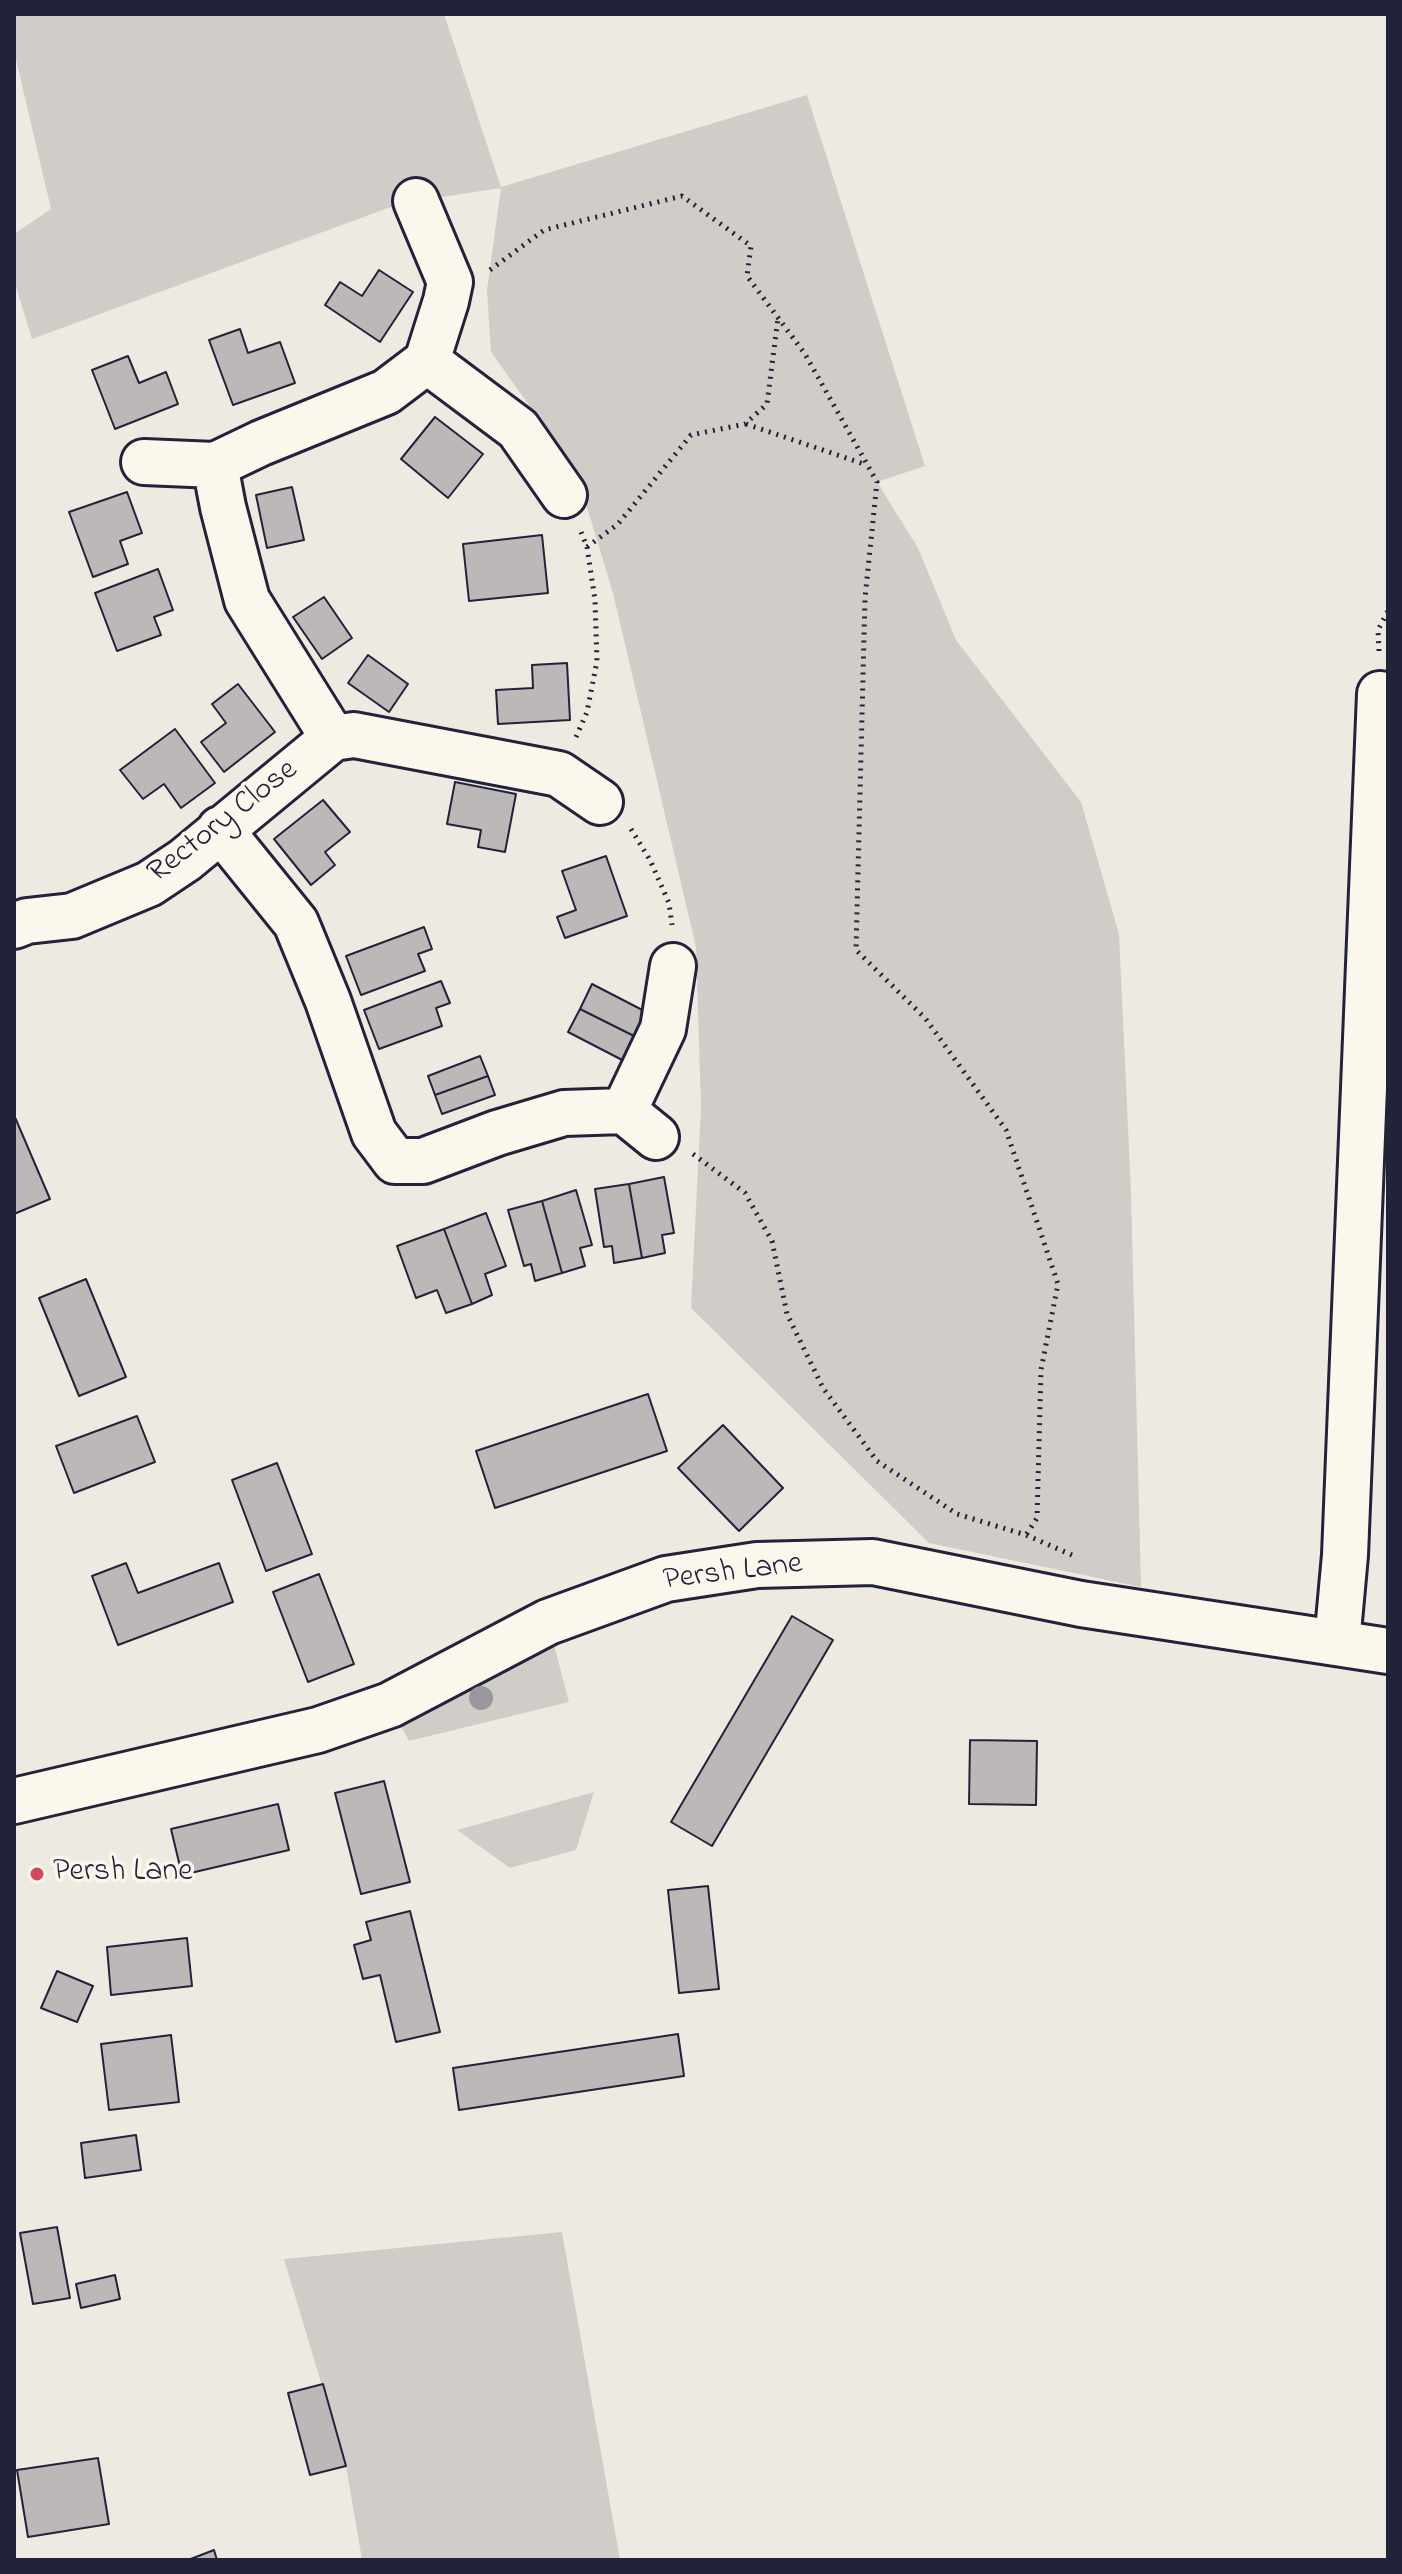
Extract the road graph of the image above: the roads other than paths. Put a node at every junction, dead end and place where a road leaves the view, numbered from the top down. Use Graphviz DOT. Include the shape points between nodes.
graph roads {
  1 [pos="416,201"];
  2 [pos="427,361"];
  3 [pos="144,462"];
  4 [pos="215,465"];
  5 [pos="564,495"];
  6 [pos="1380,694"];
  7 [pos="333,738"];
  8 [pos="600,802"];
  9 [pos="220,829"];
  10 [pos="14,926"];
  11 [pos="673,966"];
  12 [pos="1337,1643"];
  13 [pos="1388,1651"];
  14 [pos="14,1801"];
  1 -- 2 [label="street" via="450,282"];
  2 -- 4 [label="street" via="386,392"];
  2 -- 5 [label="street" via="518,429"];
  3 -- 4 [label="street"];
  4 -- 7 [label="street" via="247,600"];
  6 -- 12 [label="street" via="1345,1555"];
  7 -- 8 [label="street" via="354,735 559,774"];
  7 -- 9 [label="street, Rectory Close"];
  9 -- 10 [label="street, Rectory Close" via="149,884 72,916"];
  9 -- 11 [label="street" via="296,923 374,1133 395,1161 423,1161 564,1113 640,1124"];
  12 -- 13 [label="street, Persh Lane"];
  12 -- 14 [label="street, Persh Lane" via="1081,1604 873,1562 757,1565 666,1579 548,1622 390,1705 318,1730"];
}
